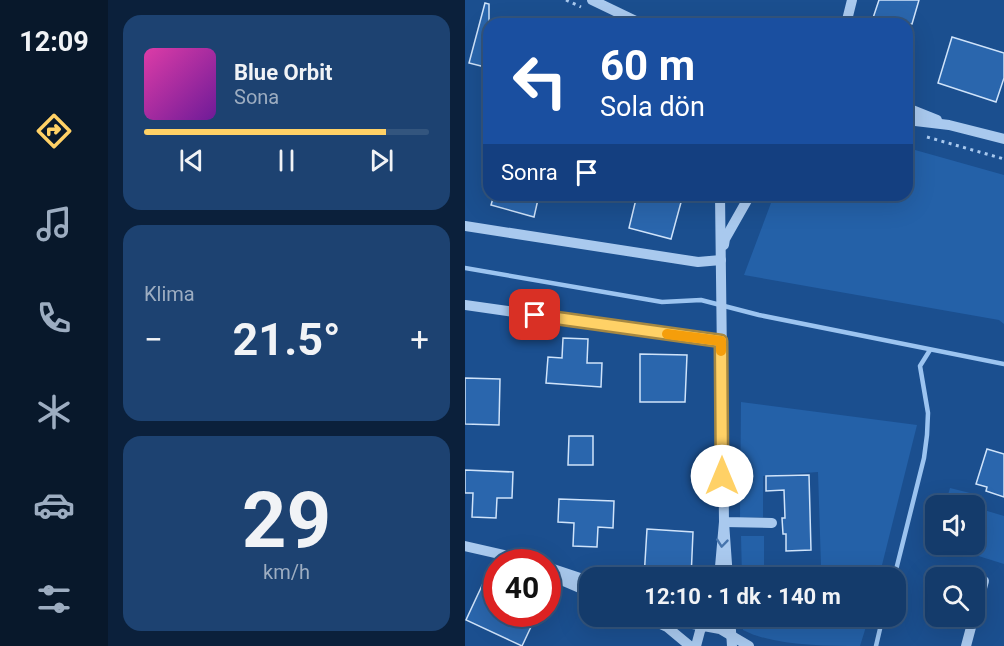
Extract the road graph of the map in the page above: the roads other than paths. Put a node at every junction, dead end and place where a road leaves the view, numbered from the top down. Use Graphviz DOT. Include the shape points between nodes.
graph roads {
  1 [pos="591,0"];
  2 [pos="852,0"];
  3 [pos="629,18"];
  4 [pos="848,18"];
  5 [pos="913,110"];
  6 [pos="913,121"];
  7 [pos="949,125"];
  8 [pos="1004,139"];
  9 [pos="720,201"];
  10 [pos="747,201"];
  11 [pos="465,226"];
  12 [pos="721,260"];
  13 [pos="465,305"];
  14 [pos="721,341"];
  15 [pos="724,522"];
  16 [pos="772,523"];
  17 [pos="465,546"];
  18 [pos="483,550"];
  19 [pos="720,567"];
  20 [pos="727,567"];
  21 [pos="561,572"];
  22 [pos="579,578"];
  23 [pos="561,580"];
  24 [pos="579,588"];
  25 [pos="667,627"];
  26 [pos="704,627"];
  27 [pos="718,627"];
  28 [pos="731,627"];
  29 [pos="972,627"];
  30 [pos="731,633"];
  31 [pos="690,646"];
  32 [pos="696,646"];
  33 [pos="732,646"];
  34 [pos="749,646"];
  35 [pos="966,646"];
  1 -- 3 [label="street"];
  2 -- 4 [label="street"];
  5 -- 7 [label="street"];
  6 -- 7 [label="street"];
  7 -- 8 [label="street"];
  9 -- 12 [label="street"];
  10 -- 12 [label="street" via="725,239"];
  11 -- 12 [label="street" via="698,262"];
  12 -- 14 [label="street"];
  13 -- 14 [label="street"];
  14 -- 15 [label="street"];
  15 -- 16 [label="street"];
  15 -- 19 [label="street, one-way"];
  15 -- 20 [label="street"];
  17 -- 18 [label="street"];
  21 -- 22 [label="street"];
  23 -- 24 [label="street"];
  25 -- 31 [label="street"];
  26 -- 32 [label="street"];
  27 -- 30 [label="street"];
  28 -- 30 [label="street"];
  29 -- 35 [label="street"];
  30 -- 33 [label="street"];
  30 -- 34 [label="street"];
}
